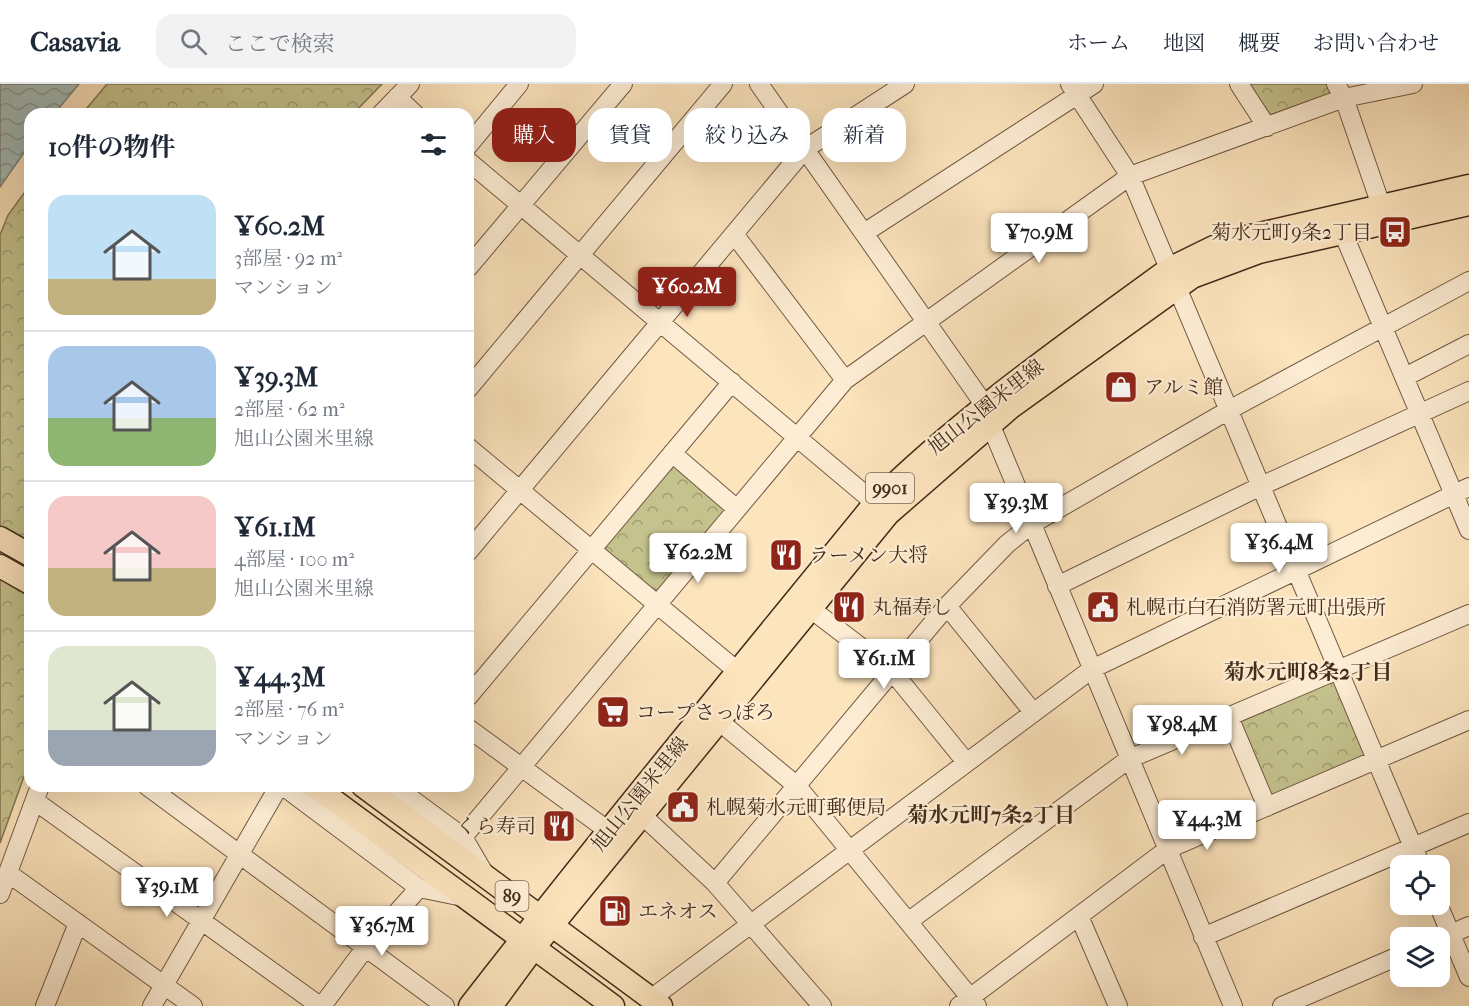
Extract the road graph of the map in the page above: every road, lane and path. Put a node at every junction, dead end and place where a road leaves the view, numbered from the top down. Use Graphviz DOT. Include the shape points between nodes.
graph roads {
  1 [pos="410,84"];
  2 [pos="519,84"];
  3 [pos="622,84"];
  4 [pos="723,84"];
  5 [pos="759,84"];
  6 [pos="905,84"];
  7 [pos="1094,84"];
  8 [pos="1239,84"];
  9 [pos="1413,84"];
  10 [pos="1074,89"];
  11 [pos="1340,91"];
  12 [pos="397,97"];
  13 [pos="387,108"];
  14 [pos="409,108"];
  15 [pos="776,108"];
  16 [pos="1267,127"];
  17 [pos="474,139"];
  18 [pos="810,146"];
  19 [pos="810,156"];
  20 [pos="794,162"];
  21 [pos="474,166"];
  22 [pos="1130,176"];
  23 [pos="1469,186"];
  24 [pos="522,204"];
  25 [pos="1469,204"];
  26 [pos="1385,214"];
  27 [pos="864,233"];
  28 [pos="1343,233"];
  29 [pos="734,234"];
  30 [pos="580,254"];
  31 [pos="474,261"];
  32 [pos="1173,277"];
  33 [pos="1469,281"];
  34 [pos="660,322"];
  35 [pos="927,323"];
  36 [pos="1384,328"];
  37 [pos="1469,344"];
  38 [pos="1405,377"];
  39 [pos="845,380"];
  40 [pos="474,382"];
  41 [pos="732,382"];
  42 [pos="1469,391"];
  43 [pos="1229,411"];
  44 [pos="1420,413"];
  45 [pos="986,416"];
  46 [pos="798,437"];
  47 [pos="474,452"];
  48 [pos="672,453"];
  49 [pos="1261,486"];
  50 [pos="519,490"];
  51 [pos="1461,490"];
  52 [pos="875,503"];
  53 [pos="737,509"];
  54 [pos="1032,524"];
  55 [pos="1469,530"];
  56 [pos="0,538"];
  57 [pos="474,545"];
  58 [pos="591,549"];
  59 [pos="24,552"];
  60 [pos="0,566"];
  61 [pos="1296,569"];
  62 [pos="24,580"];
  63 [pos="1057,586"];
  64 [pos="657,605"];
  65 [pos="947,606"];
  66 [pos="811,609"];
  67 [pos="1469,614"];
  68 [pos="1092,669"];
  69 [pos="1339,670"];
  70 [pos="892,671"];
  71 [pos="745,677"];
  72 [pos="474,690"];
  73 [pos="1033,712"];
  74 [pos="1229,717"];
  75 [pos="1469,720"];
  76 [pos="720,722"];
  77 [pos="474,732"];
  78 [pos="1129,759"];
  79 [pos="1377,760"];
  80 [pos="966,762"];
  81 [pos="521,767"];
  82 [pos="797,786"];
  83 [pos="155,792"];
  84 [pos="277,792"];
  85 [pos="289,792"];
  86 [pos="322,792"];
  87 [pos="371,792"];
  88 [pos="402,792"];
  89 [pos="38,793"];
  90 [pos="1267,807"];
  91 [pos="643,816"];
  92 [pos="1469,823"];
  93 [pos="610,832"];
  94 [pos="463,837"];
  95 [pos="1413,847"];
  96 [pos="1168,849"];
  97 [pos="851,850"];
  98 [pos="239,855"];
  99 [pos="1416,855"];
  100 [pos="8,873"];
  101 [pos="487,879"];
  102 [pos="716,883"];
  103 [pos="419,888"];
  104 [pos="0,894"];
  105 [pos="464,897"];
  106 [pos="1080,916"];
  107 [pos="546,920"];
  108 [pos="201,921"];
  109 [pos="909,921"];
  110 [pos="78,923"];
  111 [pos="753,923"];
  112 [pos="1469,926"];
  113 [pos="1450,934"];
  114 [pos="1203,937"];
  115 [pos="528,942"];
  116 [pos="1450,945"];
  117 [pos="366,948"];
  118 [pos="1390,961"];
  119 [pos="1469,977"];
  120 [pos="164,985"];
  121 [pos="657,1002"];
  122 [pos="969,1003"];
  123 [pos="45,1006"];
  124 [pos="152,1006"];
  125 [pos="193,1006"];
  126 [pos="321,1006"];
  127 [pos="445,1006"];
  128 [pos="470,1006"];
  129 [pos="491,1006"];
  130 [pos="613,1006"];
  131 [pos="822,1006"];
  132 [pos="1118,1006"];
  133 [pos="1233,1006"];
  134 [pos="1282,1006"];
  1 -- 12 [label="street"];
  2 -- 17 [label="street"];
  3 -- 24 [label="street"];
  4 -- 30 [label="street"];
  5 -- 15 [label="street"];
  6 -- 18 [label="street"];
  7 -- 10 [label="street"];
  8 -- 16 [label="street"];
  9 -- 11 [label="street"];
  10 -- 22 [label="street"];
  10 -- 27 [label="street"];
  11 -- 16 [label="street"];
  11 -- 26 [label="street"];
  12 -- 13 [label="street"];
  12 -- 14 [label="street"];
  16 -- 22 [label="street"];
  19 -- 27 [label="street"];
  20 -- 29 [label="street"];
  21 -- 24 [label="street"];
  22 -- 32 [label="street"];
  22 -- 35 [label="street"];
  23 -- 26 [label="main road, 旭山公園米里線 / 9901"];
  24 -- 30 [label="street"];
  24 -- 31 [label="street"];
  25 -- 26 [label="main road, 旭山公園米里線 / 9901"];
  26 -- 28 [label="main road, 旭山公園米里線 / 9901"];
  26 -- 32 [label="main road, 旭山公園米里線 / 9901" via="1238,239 1214,247"];
  27 -- 35 [label="street"];
  28 -- 32 [label="main road, 旭山公園米里線 / 9901"];
  28 -- 36 [label="street"];
  29 -- 34 [label="street"];
  29 -- 39 [label="street"];
  30 -- 34 [label="street"];
  30 -- 40 [label="street"];
  32 -- 43 [label="street"];
  32 -- 45 [label="main road, 旭山公園米里線 / 9901"];
  33 -- 36 [label="street"];
  34 -- 41 [label="street"];
  34 -- 50 [label="street"];
  35 -- 39 [label="street"];
  35 -- 45 [label="street" via="979,397"];
  36 -- 38 [label="street"];
  36 -- 43 [label="street"];
  37 -- 38 [label="street"];
  38 -- 44 [label="street"];
  39 -- 46 [label="street"];
  41 -- 46 [label="street"];
  41 -- 48 [label="street"];
  42 -- 44 [label="street"];
  43 -- 49 [label="street"];
  43 -- 54 [label="street"];
  44 -- 49 [label="street"];
  44 -- 51 [label="street"];
  45 -- 52 [label="main road, 旭山公園米里線 / 9901" via="920,458"];
  45 -- 54 [label="street"];
  45 -- 66 [label="main road, 旭山公園米里線 / 9901" via="888,514"];
  46 -- 52 [label="street"];
  46 -- 53 [label="street"];
  47 -- 50 [label="street"];
  48 -- 53 [label="street"];
  48 -- 58 [label="street"];
  49 -- 61 [label="street"];
  49 -- 63 [label="street"];
  50 -- 57 [label="street"];
  50 -- 58 [label="street"];
  51 -- 55 [label="street"];
  51 -- 61 [label="street"];
  52 -- 71 [label="main road, 旭山公園米里線 / 9901"];
  53 -- 64 [label="street"];
  54 -- 63 [label="street"];
  54 -- 65 [label="street"];
  56 -- 59 [label="main road"];
  58 -- 64 [label="street"];
  58 -- 72 [label="street"];
  60 -- 62 [label="main road"];
  61 -- 68 [label="street"];
  61 -- 69 [label="street"];
  63 -- 68 [label="street"];
  64 -- 71 [label="street"];
  64 -- 81 [label="street"];
  65 -- 70 [label="street"];
  65 -- 73 [label="street"];
  66 -- 70 [label="street"];
  66 -- 71 [label="main road, 旭山公園米里線 / 9901"];
  67 -- 69 [label="street"];
  68 -- 73 [label="street"];
  68 -- 78 [label="street"];
  69 -- 74 [label="street"];
  69 -- 79 [label="street"];
  70 -- 80 [label="street"];
  70 -- 82 [label="street"];
  71 -- 76 [label="main road, 旭山公園米里線 / 9901"];
  71 -- 93 [label="main road, 旭山公園米里線 / 9901"];
  73 -- 80 [label="street"];
  74 -- 78 [label="street"];
  74 -- 90 [label="street"];
  75 -- 79 [label="street"];
  76 -- 82 [label="street"];
  76 -- 91 [label="main road, 旭山公園米里線 / 9901"];
  77 -- 81 [label="street"];
  78 -- 96 [label="street"];
  78 -- 109 [label="street"];
  79 -- 90 [label="street"];
  79 -- 95 [label="street"];
  80 -- 97 [label="street"];
  81 -- 93 [label="street"];
  81 -- 94 [label="street"];
  82 -- 97 [label="street"];
  82 -- 102 [label="street"];
  83 -- 98 [label="street"];
  84 -- 98 [label="street"];
  85 -- 103 [label="street"];
  86 -- 105 [label="main road, 89"];
  87 -- 101 [label="main road, 89"];
  88 -- 94 [label="street"];
  89 -- 100 [label="street"];
  89 -- 108 [label="street"];
  90 -- 96 [label="street"];
  91 -- 102 [label="street"];
  91 -- 107 [label="main road, 旭山公園米里線 / 9901"];
  92 -- 95 [label="street"];
  93 -- 107 [label="main road, 旭山公園米里線 / 9901"];
  94 -- 101 [label="street"];
  95 -- 99 [label="street"];
  95 -- 114 [label="street"];
  96 -- 106 [label="street"];
  96 -- 114 [label="street"];
  97 -- 109 [label="street"];
  97 -- 111 [label="street"];
  98 -- 108 [label="street"];
  98 -- 117 [label="street"];
  100 -- 104 [label="street"];
  100 -- 110 [label="street"];
  101 -- 107 [label="main road, 89"];
  102 -- 111 [label="street"];
  103 -- 105 [label="street"];
  103 -- 117 [label="street"];
  105 -- 115 [label="main road, 89"];
  106 -- 122 [label="street"];
  106 -- 132 [label="street"];
  107 -- 115 [label="main road, 旭山公園米里線 / 9901"];
  107 -- 121 [label="main road, 89"];
  108 -- 120 [label="street"];
  108 -- 126 [label="street"];
  109 -- 122 [label="street"];
  110 -- 120 [label="street"];
  110 -- 123 [label="street"];
  111 -- 121 [label="street"];
  111 -- 131 [label="street"];
  112 -- 113 [label="street"];
  114 -- 133 [label="street"];
  115 -- 128 [label="main road, 旭山公園米里線 / 9901"];
  115 -- 129 [label="main road, 旭山公園米里線 / 9901"];
  115 -- 130 [label="main road, 89"];
  116 -- 119 [label="street"];
  117 -- 126 [label="street"];
  117 -- 127 [label="street"];
  118 -- 134 [label="street"];
  120 -- 124 [label="street"];
  120 -- 125 [label="street"];
}
